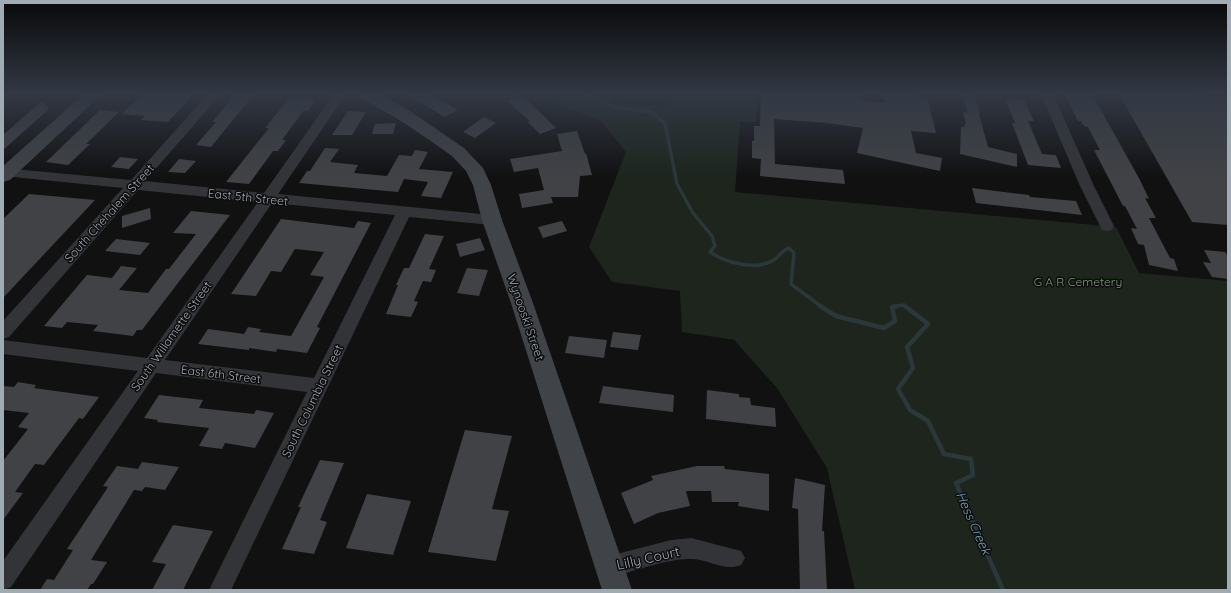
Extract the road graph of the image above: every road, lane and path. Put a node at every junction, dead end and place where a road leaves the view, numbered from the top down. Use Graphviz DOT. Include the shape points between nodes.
graph roads {
  1 [pos="63,122"];
  2 [pos="190,122"];
  3 [pos="321,122"];
  4 [pos="414,122"];
  5 [pos="1058,122"];
  6 [pos="4,174"];
  7 [pos="134,185"];
  8 [pos="267,198"];
  9 [pos="404,212"];
  10 [pos="492,220"];
  11 [pos="1107,226"];
  12 [pos="3,332"];
  13 [pos="3,347"];
  14 [pos="151,365"];
  15 [pos="319,386"];
  16 [pos="734,558"];
  17 [pos="609,567"];
  18 [pos="3,579"];
  19 [pos="220,590"];
  20 [pos="617,590"];
  1 -- 6 [label="main road"];
  2 -- 7 [label="street, South Chehalem Street"];
  3 -- 8 [label="street, South Willamette Street"];
  4 -- 10 [label="main road, Wynooski Street" via="458,152 474,168"];
  5 -- 11 [label="street"];
  6 -- 7 [label="street, East 5th Street"];
  7 -- 8 [label="street, East 5th Street"];
  7 -- 12 [label="street, South Chehalem Street"];
  8 -- 9 [label="street, East 5th Street"];
  8 -- 14 [label="street, South Willamette Street"];
  9 -- 10 [label="street, East 5th Street"];
  9 -- 15 [label="street, South Columbia Street"];
  10 -- 17 [label="main road, Wynooski Street"];
  13 -- 14 [label="street, East 6th Street"];
  14 -- 15 [label="street, East 6th Street"];
  14 -- 18 [label="street, South Willamette Street"];
  15 -- 19 [label="street, South Columbia Street"];
  16 -- 17 [label="street, Lilly Court" via="691,548"];
  17 -- 20 [label="main road, Wynooski Street"];
}
